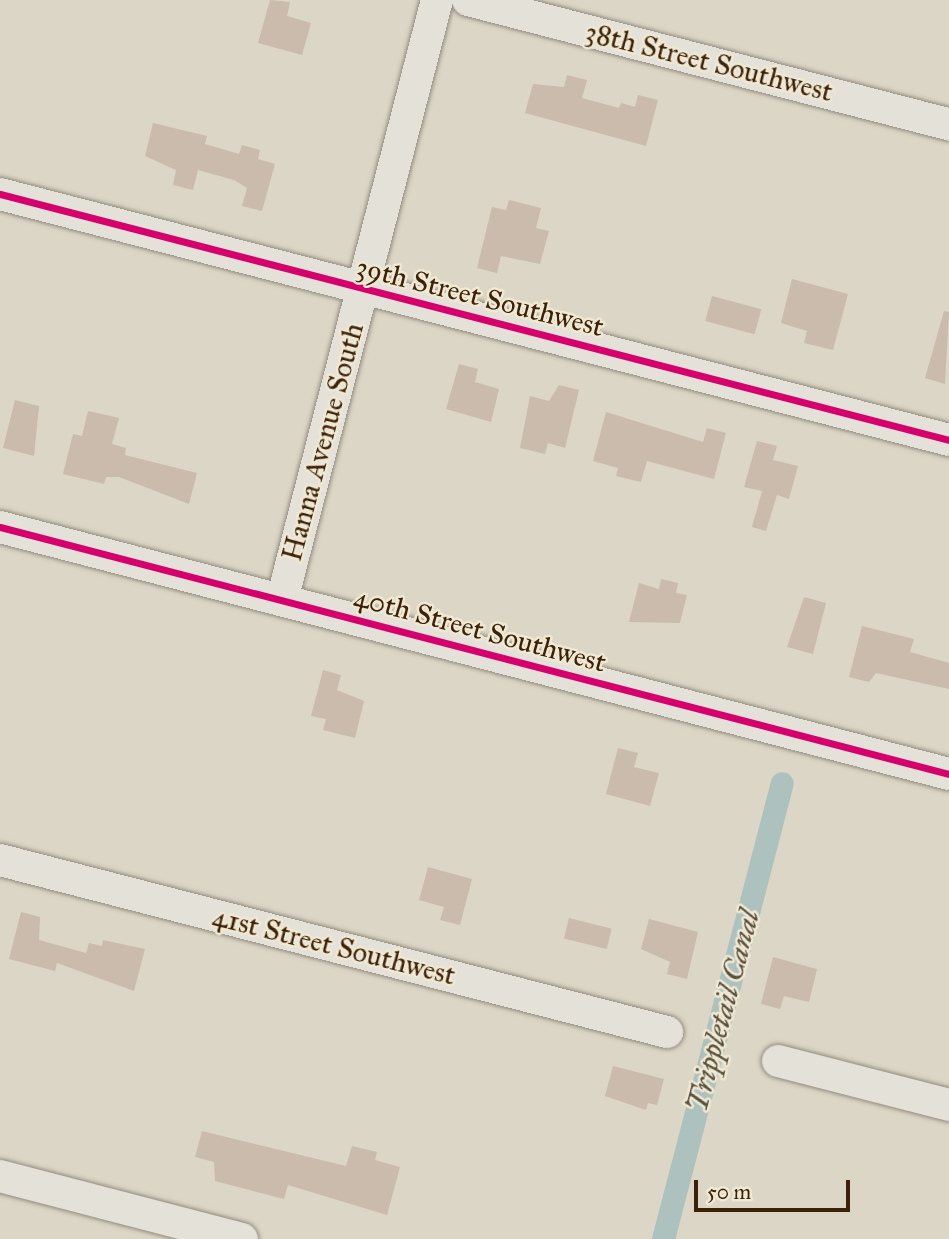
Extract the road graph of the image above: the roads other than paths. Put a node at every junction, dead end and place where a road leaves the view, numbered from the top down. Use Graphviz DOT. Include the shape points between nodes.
graph roads {
  1 [pos="437,0"];
  2 [pos="468,0"];
  3 [pos="949,124"];
  4 [pos="0,194"];
  5 [pos="363,288"];
  6 [pos="949,440"];
  7 [pos="2,535"];
  8 [pos="282,600"];
  9 [pos="949,774"];
  10 [pos="0,860"];
  11 [pos="667,1032"];
  12 [pos="778,1061"];
  13 [pos="949,1105"];
  14 [pos="0,1176"];
  15 [pos="242,1239"];
  1 -- 5 [label="street, Hanna Avenue South"];
  2 -- 3 [label="street, 38th Street Southwest"];
  4 -- 5 [label="street, 39th Street Southwest"];
  5 -- 6 [label="street, 39th Street Southwest"];
  5 -- 8 [label="street, Hanna Avenue South"];
  7 -- 8 [label="street, 40th Street Southwest"];
  8 -- 9 [label="street, 40th Street Southwest"];
  10 -- 11 [label="street, 41st Street Southwest"];
  12 -- 13 [label="street"];
  14 -- 15 [label="street"];
}
